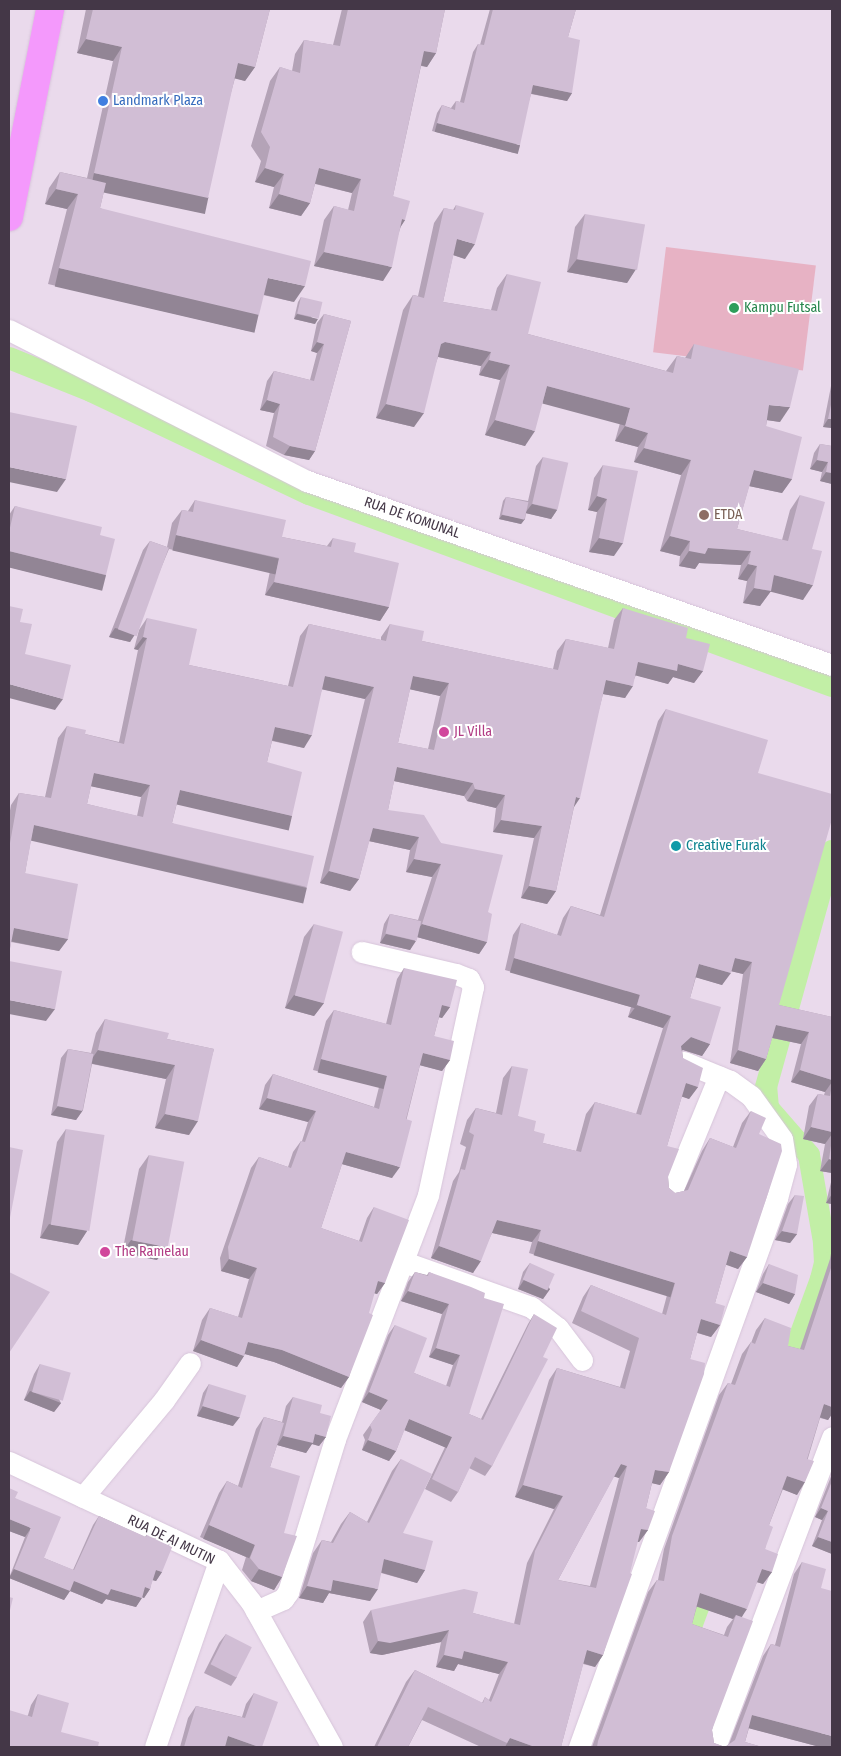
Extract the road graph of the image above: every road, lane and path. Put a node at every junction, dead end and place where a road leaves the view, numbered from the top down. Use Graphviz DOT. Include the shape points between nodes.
graph roads {
  1 [pos="50,9"];
  2 [pos="9,217"];
  3 [pos="9,330"];
  4 [pos="832,665"];
  5 [pos="362,952"];
  6 [pos="684,1062"];
  7 [pos="719,1076"];
  8 [pos="671,1193"];
  9 [pos="404,1262"];
  10 [pos="582,1360"];
  11 [pos="190,1363"];
  12 [pos="832,1437"];
  13 [pos="9,1462"];
  14 [pos="83,1497"];
  15 [pos="219,1562"];
  16 [pos="256,1612"];
  17 [pos="155,1747"];
  18 [pos="332,1747"];
  19 [pos="579,1747"];
  20 [pos="715,1747"];
  1 -- 2 [label="main road"];
  3 -- 4 [label="street, RUA DE KOMUNAL" via="307,481"];
  5 -- 9 [label="street" via="456,974 469,979 473,987 428,1195"];
  6 -- 7 [label="street"];
  7 -- 8 [label="street"];
  7 -- 19 [label="street" via="751,1096 768,1116 782,1139 786,1164 777,1198"];
  9 -- 10 [label="street" via="531,1307 558,1328"];
  9 -- 16 [label="street" via="336,1439 288,1592 283,1599"];
  11 -- 14 [label="street" via="164,1400"];
  12 -- 20 [label="street"];
  13 -- 14 [label="street, RUA DE AI MUTIN"];
  14 -- 15 [label="street, RUA DE AI MUTIN"];
  15 -- 16 [label="street, RUA DE AI MUTIN"];
  15 -- 17 [label="street"];
  16 -- 18 [label="street, RUA DE AI MUTIN"];
}
